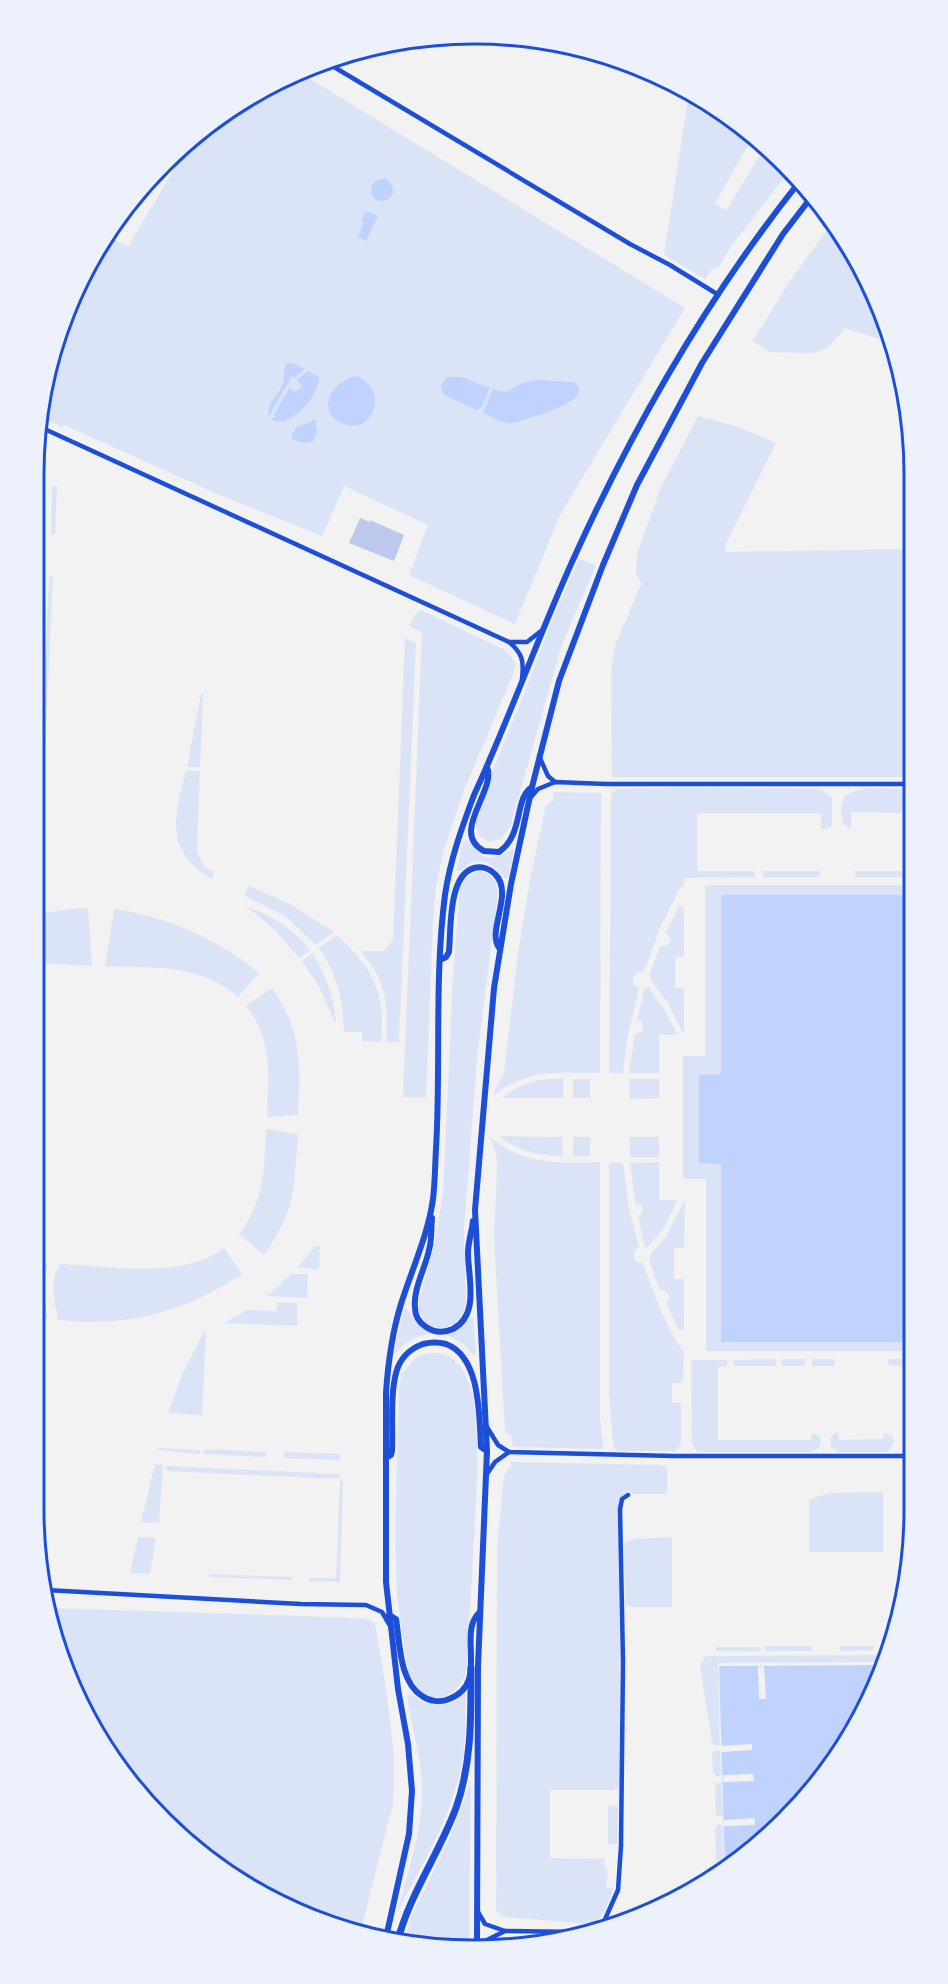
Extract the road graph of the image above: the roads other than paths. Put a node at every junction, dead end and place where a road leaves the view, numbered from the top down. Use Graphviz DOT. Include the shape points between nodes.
graph roads {
  1 [pos="334,67"];
  2 [pos="795,187"];
  3 [pos="808,202"];
  4 [pos="717,294"];
  5 [pos="46,430"];
  6 [pos="543,629"];
  7 [pos="509,642"];
  8 [pos="520,687"];
  9 [pos="539,756"];
  10 [pos="487,767"];
  11 [pos="555,782"];
  12 [pos="904,784"];
  13 [pos="532,787"];
  14 [pos="529,798"];
  15 [pos="500,949"];
  16 [pos="440,960"];
  17 [pos="433,1199"];
  18 [pos="475,1210"];
  19 [pos="487,1427"];
  20 [pos="487,1451"];
  21 [pos="509,1452"];
  22 [pos="904,1456"];
  23 [pos="386,1458"];
  24 [pos="487,1474"];
  25 [pos="628,1495"];
  26 [pos="51,1590"];
  27 [pos="479,1613"];
  28 [pos="389,1615"];
  29 [pos="390,1628"];
  30 [pos="471,1668"];
  31 [pos="476,1906"];
  32 [pos="605,1920"];
  33 [pos="387,1931"];
  34 [pos="505,1932"];
  35 [pos="558,1932"];
  36 [pos="400,1934"];
  37 [pos="477,1940"];
  38 [pos="487,1940"];
  1 -- 4 [label="street"];
  2 -- 4 [label="main road"];
  3 -- 9 [label="main road" via="783,234 702,363 637,485 559,681"];
  4 -- 6 [label="main road" via="639,426"];
  5 -- 7 [label="street"];
  6 -- 7 [label="street" via="527,642"];
  6 -- 8 [label="main road"];
  7 -- 8 [label="street" via="524,662"];
  8 -- 10 [label="main road"];
  9 -- 11 [label="street"];
  9 -- 13 [label="main road"];
  10 -- 13 [label="main road" via="489,777 472,826 474,842 484,851 500,852 511,841 524,795"];
  10 -- 16 [label="main road" via="464,820 451,864"];
  11 -- 12 [label="street"];
  11 -- 14 [label="street" via="537,789"];
  13 -- 14 [label="main road"];
  14 -- 15 [label="main road"];
  15 -- 16 [label="main road" via="495,941 502,896 500,879 486,868 473,868 457,884 449,952"];
  15 -- 18 [label="main road"];
  16 -- 17 [label="main road"];
  17 -- 18 [label="main road" via="430,1243 415,1309 417,1318 430,1330 447,1331 460,1325 468,1312 468,1250"];
  17 -- 23 [label="main road" via="391,1346"];
  18 -- 19 [label="main road"];
  19 -- 20 [label="main road"];
  19 -- 21 [label="street" via="498,1445"];
  20 -- 23 [label="main road" via="481,1448 476,1388 466,1360 450,1346 428,1342 408,1352 396,1373 392,1451"];
  20 -- 24 [label="main road"];
  21 -- 22 [label="street"];
  21 -- 24 [label="street"];
  23 -- 28 [label="main road"];
  24 -- 27 [label="main road"];
  25 -- 32 [label="street" via="622,1499 621,1509 621,1852 618,1890"];
  26 -- 29 [label="street" via="366,1605 382,1612"];
  27 -- 30 [label="main road" via="472,1624"];
  27 -- 31 [label="main road"];
  28 -- 29 [label="main road"];
  28 -- 30 [label="main road" via="396,1619 410,1685 424,1697 441,1701 457,1695 464,1689"];
  29 -- 33 [label="main road" via="412,1791 409,1834"];
  30 -- 36 [label="main road" via="471,1735 463,1786 410,1901"];
  31 -- 34 [label="street" via="484,1924"];
  31 -- 37 [label="main road"];
  34 -- 35 [label="street"];
  34 -- 38 [label="street"];
}
